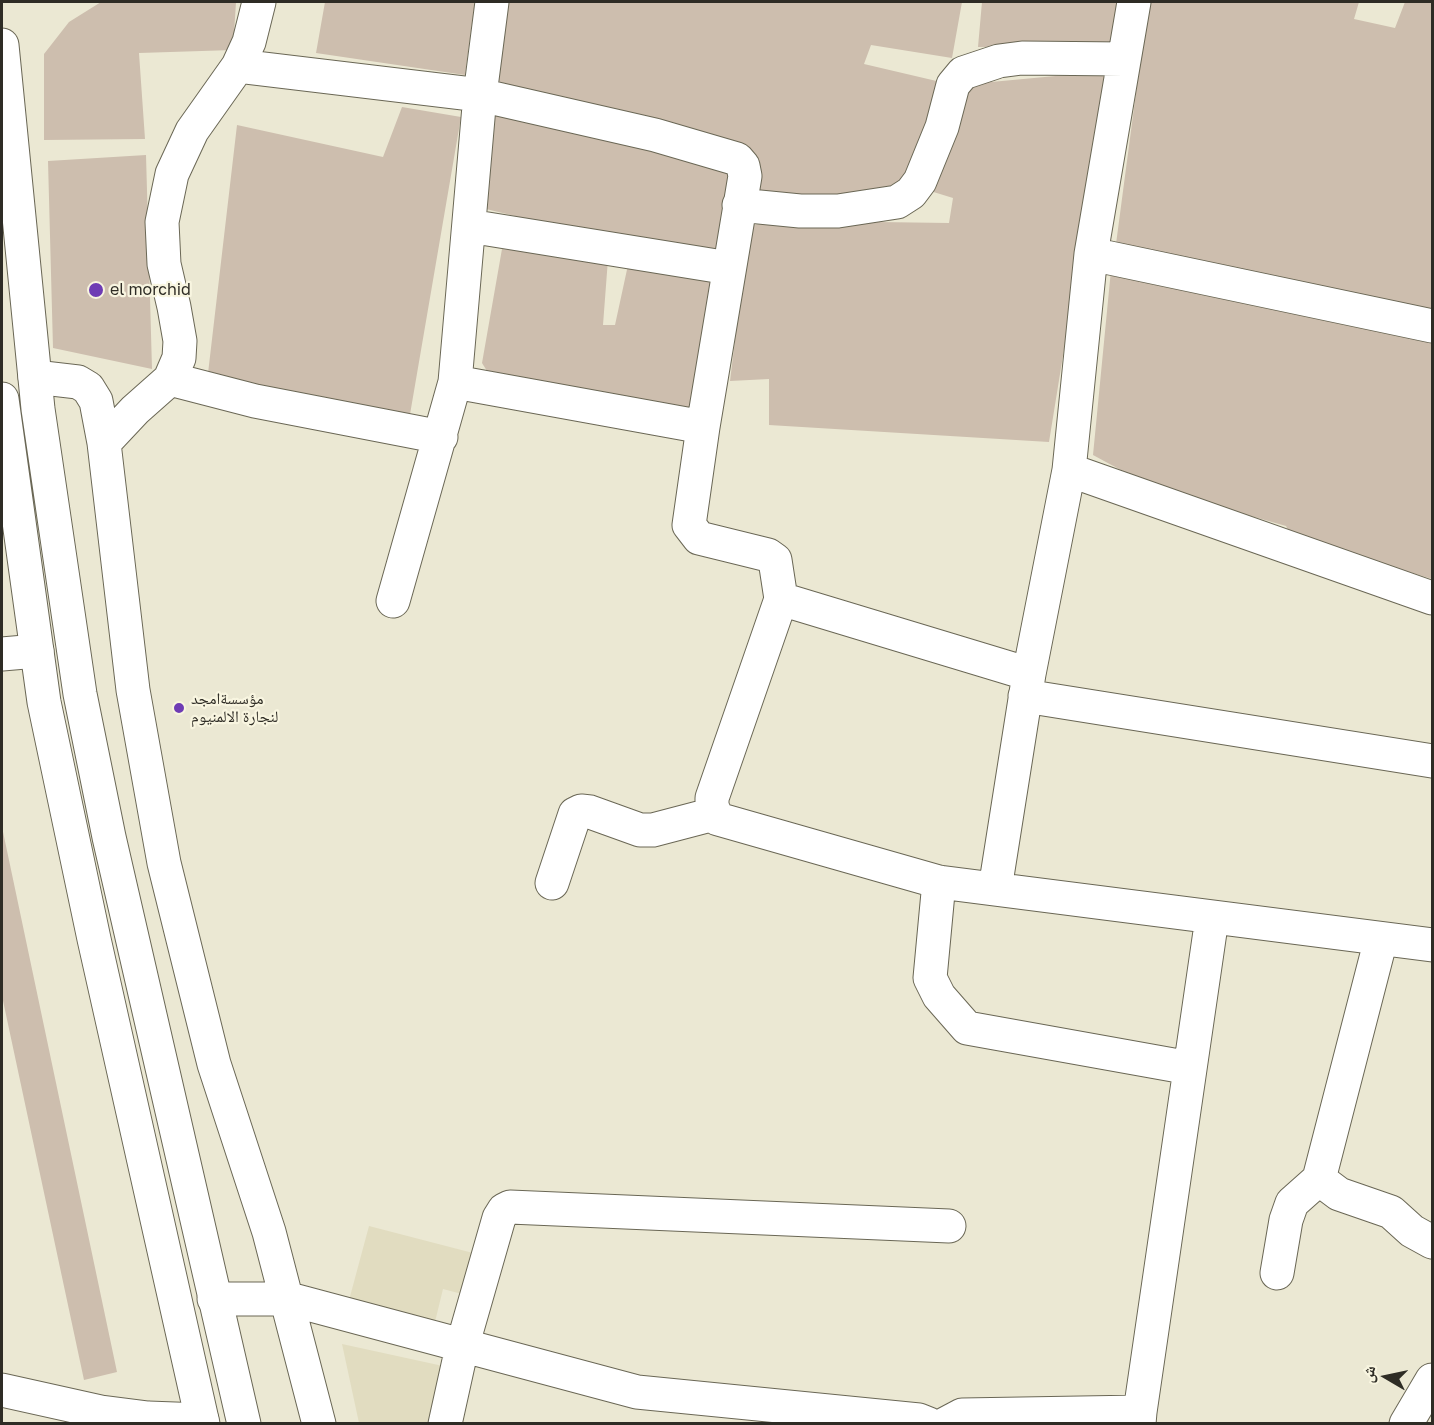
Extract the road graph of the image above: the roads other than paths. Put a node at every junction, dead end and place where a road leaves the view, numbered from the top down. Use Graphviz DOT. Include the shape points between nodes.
graph roads {
  1 [pos="259,2"];
  2 [pos="492,2"];
  3 [pos="1134,2"];
  4 [pos="2,45"];
  5 [pos="1124,59"];
  6 [pos="238,66"];
  7 [pos="480,95"];
  8 [pos="739,205"];
  9 [pos="469,226"];
  10 [pos="1091,254"];
  11 [pos="729,268"];
  12 [pos="1432,326"];
  13 [pos="35,376"];
  14 [pos="170,379"];
  15 [pos="455,382"];
  16 [pos="2,399"];
  17 [pos="703,427"];
  18 [pos="441,437"];
  19 [pos="104,443"];
  20 [pos="1069,470"];
  21 [pos="1432,598"];
  22 [pos="781,599"];
  23 [pos="393,601"];
  24 [pos="37,651"];
  25 [pos="2,654"];
  26 [pos="1027,685"];
  27 [pos="1432,761"];
  28 [pos="714,814"];
  29 [pos="939,882"];
  30 [pos="552,883"];
  31 [pos="995,889"];
  32 [pos="1212,918"];
  33 [pos="1381,939"];
  34 [pos="1432,945"];
  35 [pos="1190,1068"];
  36 [pos="1319,1179"];
  37 [pos="949,1226"];
  38 [pos="1432,1242"];
  39 [pos="1277,1273"];
  40 [pos="214,1299"];
  41 [pos="289,1299"];
  42 [pos="462,1347"];
  43 [pos="1432,1380"];
  44 [pos="2,1390"];
  45 [pos="57,1414"];
  46 [pos="1139,1418"];
  47 [pos="203,1422"];
  48 [pos="244,1424"];
  49 [pos="319,1424"];
  50 [pos="445,1424"];
  51 [pos="929,1424"];
  52 [pos="945,1424"];
  53 [pos="1406,1424"];
  1 -- 6 [label="street"];
  2 -- 7 [label="street"];
  3 -- 5 [label="street"];
  4 -- 13 [label="street"];
  5 -- 8 [label="street" via="1022,58 989,63 963,73 953,85 942,128 920,182 897,202 838,211"];
  5 -- 10 [label="street"];
  6 -- 7 [label="street"];
  6 -- 14 [label="street" via="192,131 172,174 162,222 164,264 180,341"];
  7 -- 8 [label="street" via="655,135 737,159 745,176"];
  7 -- 9 [label="street"];
  8 -- 11 [label="street"];
  9 -- 11 [label="street"];
  9 -- 15 [label="street"];
  10 -- 12 [label="street"];
  10 -- 20 [label="street"];
  11 -- 17 [label="street"];
  13 -- 19 [label="street" via="78,382 88,388 96,401"];
  13 -- 40 [label="street" via="80,694"];
  14 -- 18 [label="street" via="255,401"];
  14 -- 19 [label="street"];
  15 -- 17 [label="street"];
  15 -- 18 [label="street"];
  16 -- 24 [label="street"];
  17 -- 22 [label="street" via="688,525 699,537 775,560"];
  18 -- 23 [label="street"];
  19 -- 41 [label="street" via="133,690 164,863 214,1064"];
  20 -- 21 [label="street"];
  20 -- 26 [label="street"];
  22 -- 26 [label="street"];
  22 -- 28 [label="street" via="712,798"];
  24 -- 25 [label="street"];
  24 -- 47 [label="street" via="68,820"];
  26 -- 27 [label="street"];
  26 -- 31 [label="street"];
  28 -- 29 [label="street" via="727,823"];
  28 -- 30 [label="street" via="640,830 580,811 575,814"];
  29 -- 31 [label="street"];
  29 -- 35 [label="street" via="930,978 939,996 967,1028"];
  31 -- 32 [label="street"];
  32 -- 33 [label="street"];
  32 -- 35 [label="street"];
  33 -- 34 [label="street"];
  33 -- 36 [label="street"];
  35 -- 46 [label="street"];
  36 -- 38 [label="street" via="1340,1194 1391,1212"];
  36 -- 39 [label="street" via="1292,1203"];
  37 -- 42 [label="street" via="510,1207 499,1218"];
  40 -- 41 [label="street"];
  40 -- 48 [label="street"];
  41 -- 42 [label="street"];
  41 -- 49 [label="street"];
  42 -- 50 [label="street"];
  42 -- 51 [label="street" via="637,1392"];
  43 -- 53 [label="street"];
  44 -- 45 [label="street"];
  45 -- 47 [label="street"];
  46 -- 52 [label="street" via="962,1414"];
}
